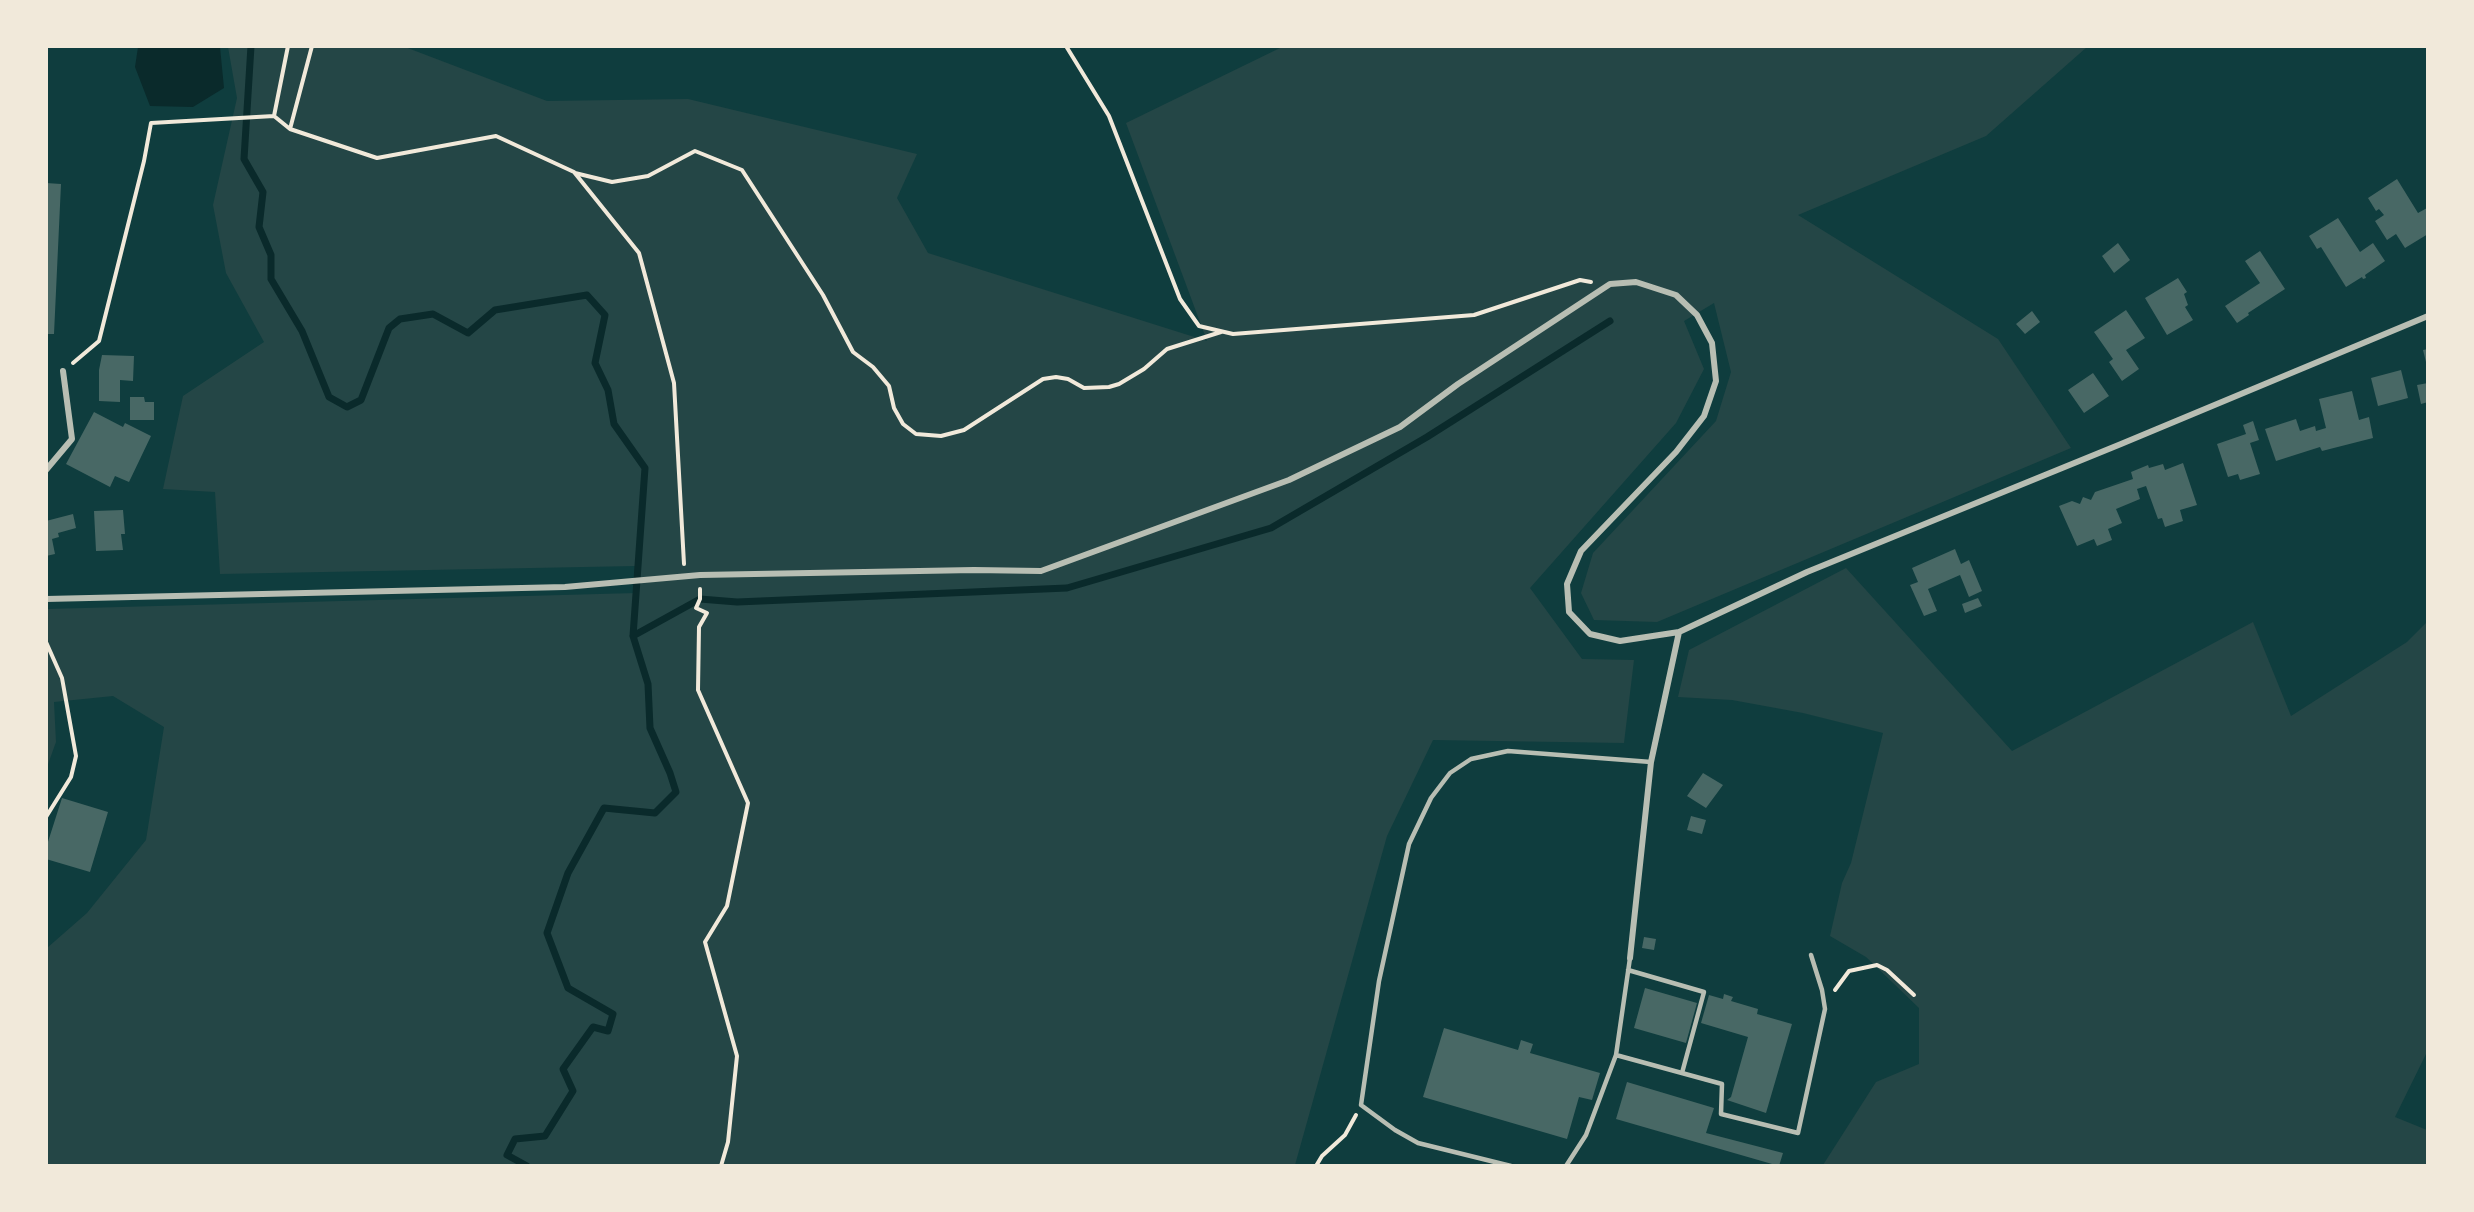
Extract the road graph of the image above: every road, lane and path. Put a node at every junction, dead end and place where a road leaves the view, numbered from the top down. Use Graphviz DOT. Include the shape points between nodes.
graph roads {
  1 [pos="288,46"];
  2 [pos="312,46"];
  3 [pos="1066,46"];
  4 [pos="274,116"];
  5 [pos="290,129"];
  6 [pos="574,172"];
  7 [pos="1610,284"];
  8 [pos="2427,316"];
  9 [pos="1221,332"];
  10 [pos="63,371"];
  11 [pos="46,470"];
  12 [pos="685,577"];
  13 [pos="46,599"];
  14 [pos="700,599"];
  15 [pos="1679,632"];
  16 [pos="46,642"];
  17 [pos="1651,762"];
  18 [pos="46,817"];
  19 [pos="1811,955"];
  20 [pos="1630,958"];
  21 [pos="1628,970"];
  22 [pos="1914,995"];
  23 [pos="1825,1009"];
  24 [pos="1616,1055"];
  25 [pos="1682,1073"];
  26 [pos="1361,1106"];
  27 [pos="721,1166"];
  28 [pos="1316,1166"];
  29 [pos="1511,1166"];
  30 [pos="1566,1166"];
  1 -- 4 [label="path"];
  2 -- 5 [label="path"];
  3 -- 9 [label="path" via="1108,116 1180,298 1199,326"];
  4 -- 5 [label="path"];
  4 -- 10 [label="path" via="151,123 99,340"];
  5 -- 6 [label="path" via="377,158 496,136"];
  6 -- 9 [label="path" via="612,183 648,176 695,151 742,170 823,295 853,352 889,386 903,424 916,434 940,436 964,430 1043,379 1068,379 1084,388 1119,384 1167,349"];
  6 -- 12 [label="path" via="639,253 674,383"];
  7 -- 9 [label="path" via="1580,280 1474,315"];
  7 -- 12 [label="street" via="1400,427 1289,480 1041,571"];
  7 -- 15 [label="street" via="1636,282 1676,295 1697,315 1712,343 1716,381 1704,416 1676,452 1581,551 1567,584 1569,612 1590,634 1620,641"];
  8 -- 15 [label="street" via="1807,572"];
  10 -- 11 [label="street" via="72,439"];
  12 -- 13 [label="street" via="565,587"];
  14 -- 27 [label="path" via="696,608 707,613 699,627 698,690 748,803 727,906 705,942 737,1056 728,1142"];
  15 -- 17 [label="street"];
  16 -- 18 [label="path" via="62,678 76,756 71,777"];
  17 -- 20 [label="street"];
  17 -- 26 [label="lane" via="1508,751 1471,759 1450,773 1431,798 1402,868 1379,981"];
  19 -- 23 [label="lane"];
  20 -- 21 [label="lane"];
  21 -- 24 [label="lane"];
  21 -- 25 [label="lane" via="1704,992"];
  22 -- 23 [label="path" via="1877,965 1849,971"];
  23 -- 25 [label="lane" via="1798,1133 1721,1114 1722,1084"];
  24 -- 25 [label="lane"];
  24 -- 30 [label="lane" via="1586,1135"];
  26 -- 28 [label="path" via="1345,1135"];
  26 -- 29 [label="lane" via="1418,1143"];
}
